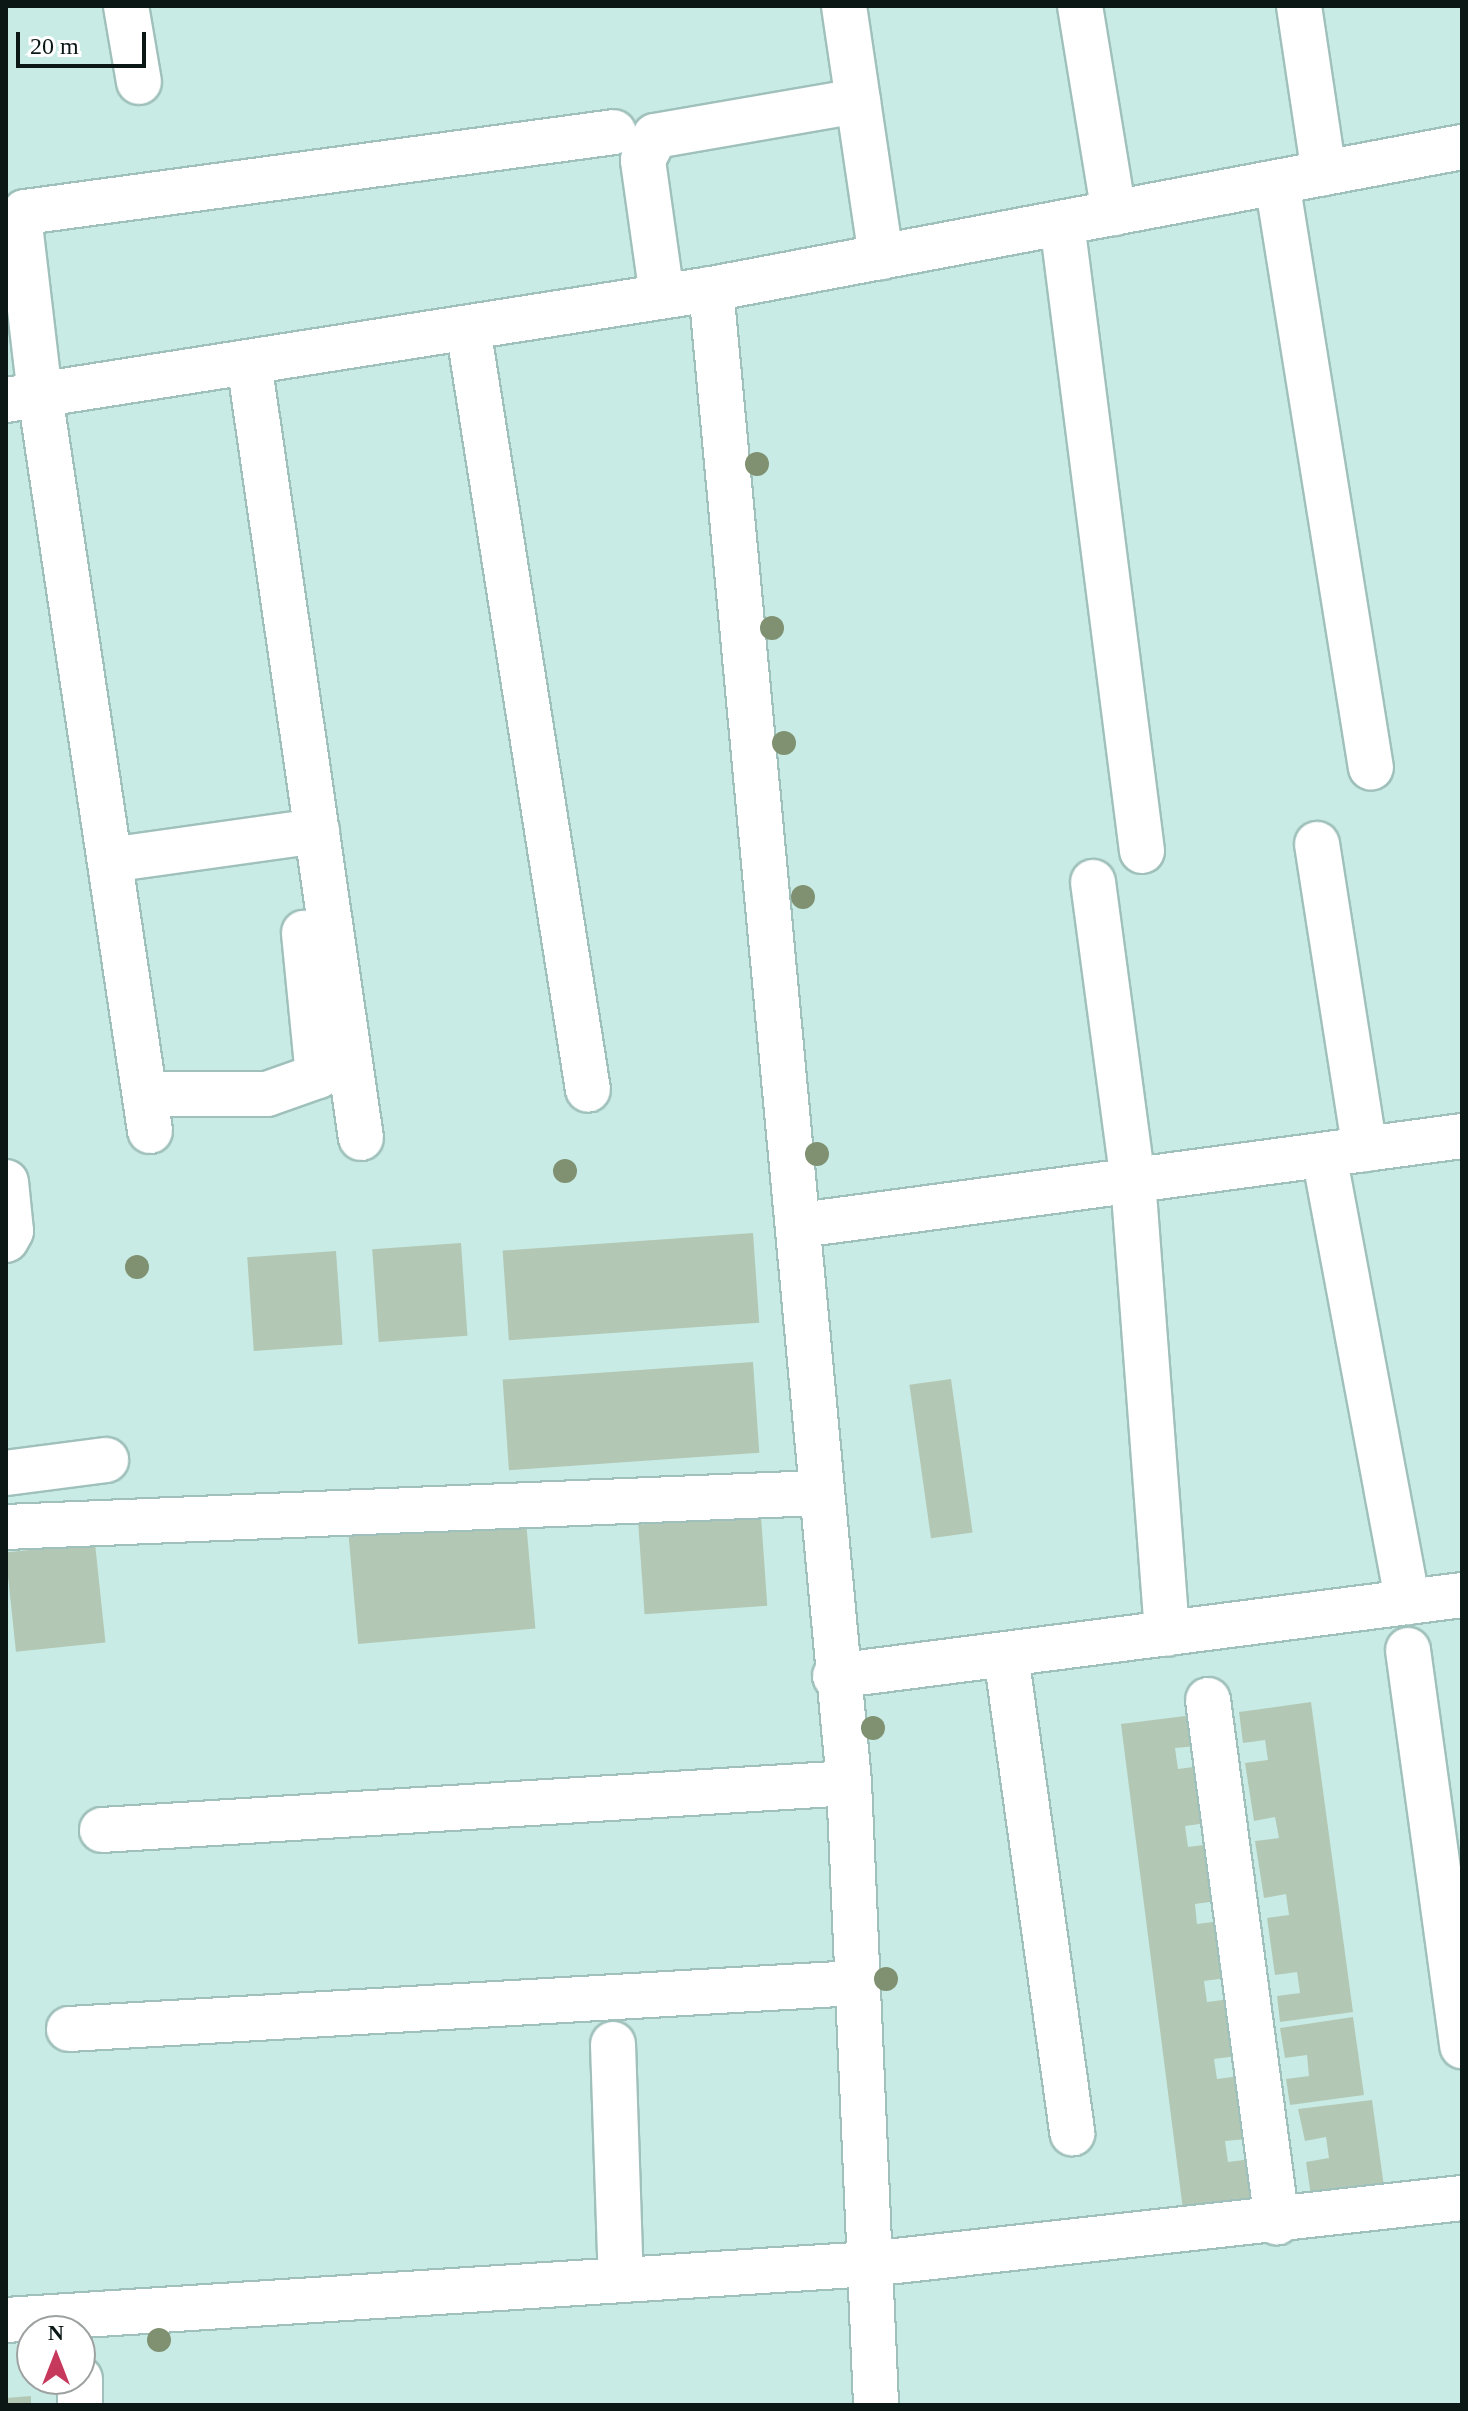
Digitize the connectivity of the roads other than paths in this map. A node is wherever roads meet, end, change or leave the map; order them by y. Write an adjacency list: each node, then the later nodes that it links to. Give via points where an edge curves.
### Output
1 (126, 6): 5 (street)
2 (844, 6): 6 (street)
3 (1080, 6): 11 (street)
4 (1299, 6): 9 (street)
5 (139, 82)
6 (858, 101): 13 (street); 15 (street, via 655,136 643,160)
7 (614, 132): 18 (street, via 39,206 25,212 20,225)
8 (1462, 147): 9 (street)
9 (1324, 173): 10 (street)
10 (1277, 182): 11 (street); 19 (street)
11 (1114, 213): 12 (street)
12 (1062, 223): 13 (street); 22 (street)
13 (881, 257): 14 (street)
14 (711, 289): 15 (street); 32 (street)
15 (662, 296): 16 (street)
16 (468, 328): 17 (street); 26 (street)
17 (249, 362): 18 (street); 20 (street)
18 (23, 398): 23 (street)
19 (1371, 768)
20 (317, 831): 23 (street); 28 (street)
21 (1317, 844): 29 (street)
22 (1142, 851)
23 (110, 860): 25 (street, via 148,1113 267,1094 318,1076)
24 (1093, 882): 30 (street)
25 (300, 895)
26 (588, 1090)
27 (1462, 1136): 29 (street)
28 (361, 1138)
29 (1345, 1152): 30 (street); 39 (street)
30 (1133, 1180): 32 (street); 40 (street)
31 (6, 1182): 33 (street, via 11,1231)
32 (801, 1225): 36 (street)
33 (6, 1240)
34 (106, 1460): 35 (street)
35 (6, 1473)
36 (818, 1493): 37 (street); 43 (street)
37 (6, 1527)
38 (1462, 1595): 39 (street)
39 (1408, 1602): 40 (street)
40 (1167, 1634): 42 (street)
41 (1408, 1650): 50 (street)
42 (1006, 1655): 43 (street); 51 (street)
43 (835, 1676): 45 (street)
44 (1208, 1700): 53 (street)
45 (849, 1783): 46 (street); 47 (street)
46 (102, 1830)
47 (856, 1983): 48 (street); 54 (street)
48 (69, 2029)
49 (613, 2044): 55 (street)
50 (1462, 2046)
51 (1072, 2133)
52 (1462, 2198): 53 (street)
53 (1277, 2222): 54 (street)
54 (869, 2264): 55 (street); 57 (street)
55 (621, 2279): 56 (street)
56 (96, 2322)
57 (876, 2405)

